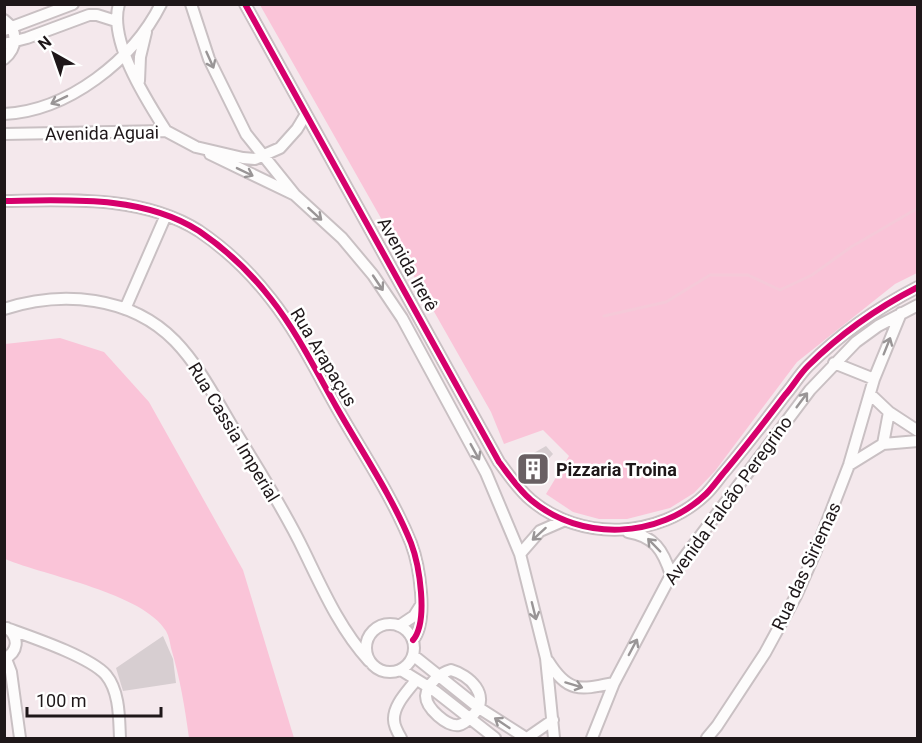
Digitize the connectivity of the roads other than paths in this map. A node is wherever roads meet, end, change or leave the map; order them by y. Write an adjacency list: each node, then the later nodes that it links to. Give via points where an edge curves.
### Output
1 (73, 4): 7 (street)
2 (119, 4): 6 (street)
3 (161, 4): 8 (street, Avenida Aguai)
4 (191, 4): 18 (street, one-way to 18, via 209,59 246,134)
5 (245, 4): 14 (street, Avenida Irerê)
6 (116, 21): 9 (street, via 89,15); 10 (street)
7 (7, 26): 9 (street)
8 (147, 29): 10 (street, Avenida Aguai); 12 (street, via 140,57)
9 (10, 43): 11 (street, via 11,52)
10 (125, 53): 12 (street); 13 (street, Avenida Aguai, one-way to 13, via 75,92 38,108)
11 (4, 59)
12 (139, 88): 15 (street)
13 (4, 114)
14 (306, 114): 18 (street, via 280,148); 35 (street, Avenida Irerê, via 500,462 532,501)
15 (166, 131): 16 (street, Avenida Aguai); 17 (street, Avenida Aguai)
16 (4, 134)
17 (196, 147): 18 (street, Avenida Aguai, via 243,158); 19 (street, Avenida Aguai, one-way to 19)
18 (263, 157): 19 (street)
19 (294, 195): 37 (street, Avenida Irerê, one-way to 37, via 358,255 402,318 486,473)
20 (5, 202): 21 (street, Rua Arapaçus, via 106,202)
21 (166, 215): 25 (street); 39 (street, Rua Arapaçus, via 197,230 235,258 286,320 403,527 416,562)
22 (918, 287): 36 (street, Avenida Falcão Peregrino, via 855,324 807,368 705,495 678,513)
23 (918, 305): 26 (street, Avenida Falcão Peregrino)
24 (4, 309): 25 (street, Rua Cassia Imperial, via 60,298)
25 (125, 309): 40 (street, Rua Cassia Imperial, via 168,335 202,376 273,494)
26 (901, 312): 27 (street, Avenida Falcão Peregrino); 28 (street, Rua das Siriemas, one-way to 26)
27 (834, 363): 28 (street); 38 (street, Avenida Falcão Peregrino, one-way to 27)
28 (874, 379): 29 (street, Rua das Siriemas)
29 (870, 394): 30 (street); 34 (street, Rua das Siriemas)
30 (889, 412): 31 (street); 33 (street)
31 (918, 431)
32 (918, 441): 33 (street)
33 (883, 444): 34 (street)
34 (849, 465): 61 (street, Rua das Siriemas, via 796,596 765,653)
35 (563, 520): 36 (street, Avenida Falcão Peregrino, via 592,529); 37 (street, one-way to 37, via 540,531)
36 (624, 531): 38 (street, one-way to 36, via 653,541 642,534)
37 (520, 554): 48 (street, one-way to 48)
38 (671, 575): 54 (street, Avenida Falcão Peregrino, one-way to 38)
39 (421, 606): 41 (street); 45 (street, Rua Arapaçus, via 421,624)
40 (342, 624): 43 (street); 50 (street, Rua Cassia Imperial)
41 (399, 626): 43 (street, via 385,625); 45 (street)
42 (7, 628): 44 (street); 46 (street, via 16,638)
43 (368, 639): 50 (street)
44 (36, 640): 46 (street); 63 (street, via 82,659 106,676 118,708)
45 (413, 640): 47 (street)
46 (16, 648): 49 (street)
47 (414, 656): 51 (street); 52 (street)
48 (546, 658): 54 (street, one-way to 54, via 557,675 573,686 589,688); 60 (street)
49 (5, 659): 62 (street, via 11,672)
50 (369, 661): 51 (street, via 380,671)
51 (401, 670): 53 (street)
52 (439, 675): 55 (street); 56 (street); 58 (street, via 450,670 467,678 478,691)
53 (416, 680): 56 (street); 64 (street, via 394,715)
54 (614, 683): 68 (street, Avenida Falcão Peregrino)
55 (449, 684): 57 (street); 58 (street)
56 (429, 687): 57 (street); 59 (street, via 427,700 439,717 456,725)
57 (440, 695): 59 (street)
58 (479, 708): 59 (street); 66 (street, one-way to 58)
59 (469, 719): 65 (street)
60 (553, 720): 66 (street); 67 (street)
61 (717, 726): 69 (street, Rua das Siriemas); 70 (street)
62 (20, 738)
63 (120, 738)
64 (401, 738)
65 (495, 738)
66 (526, 738)
67 (554, 738)
68 (592, 738)
69 (707, 738)
70 (720, 738)

